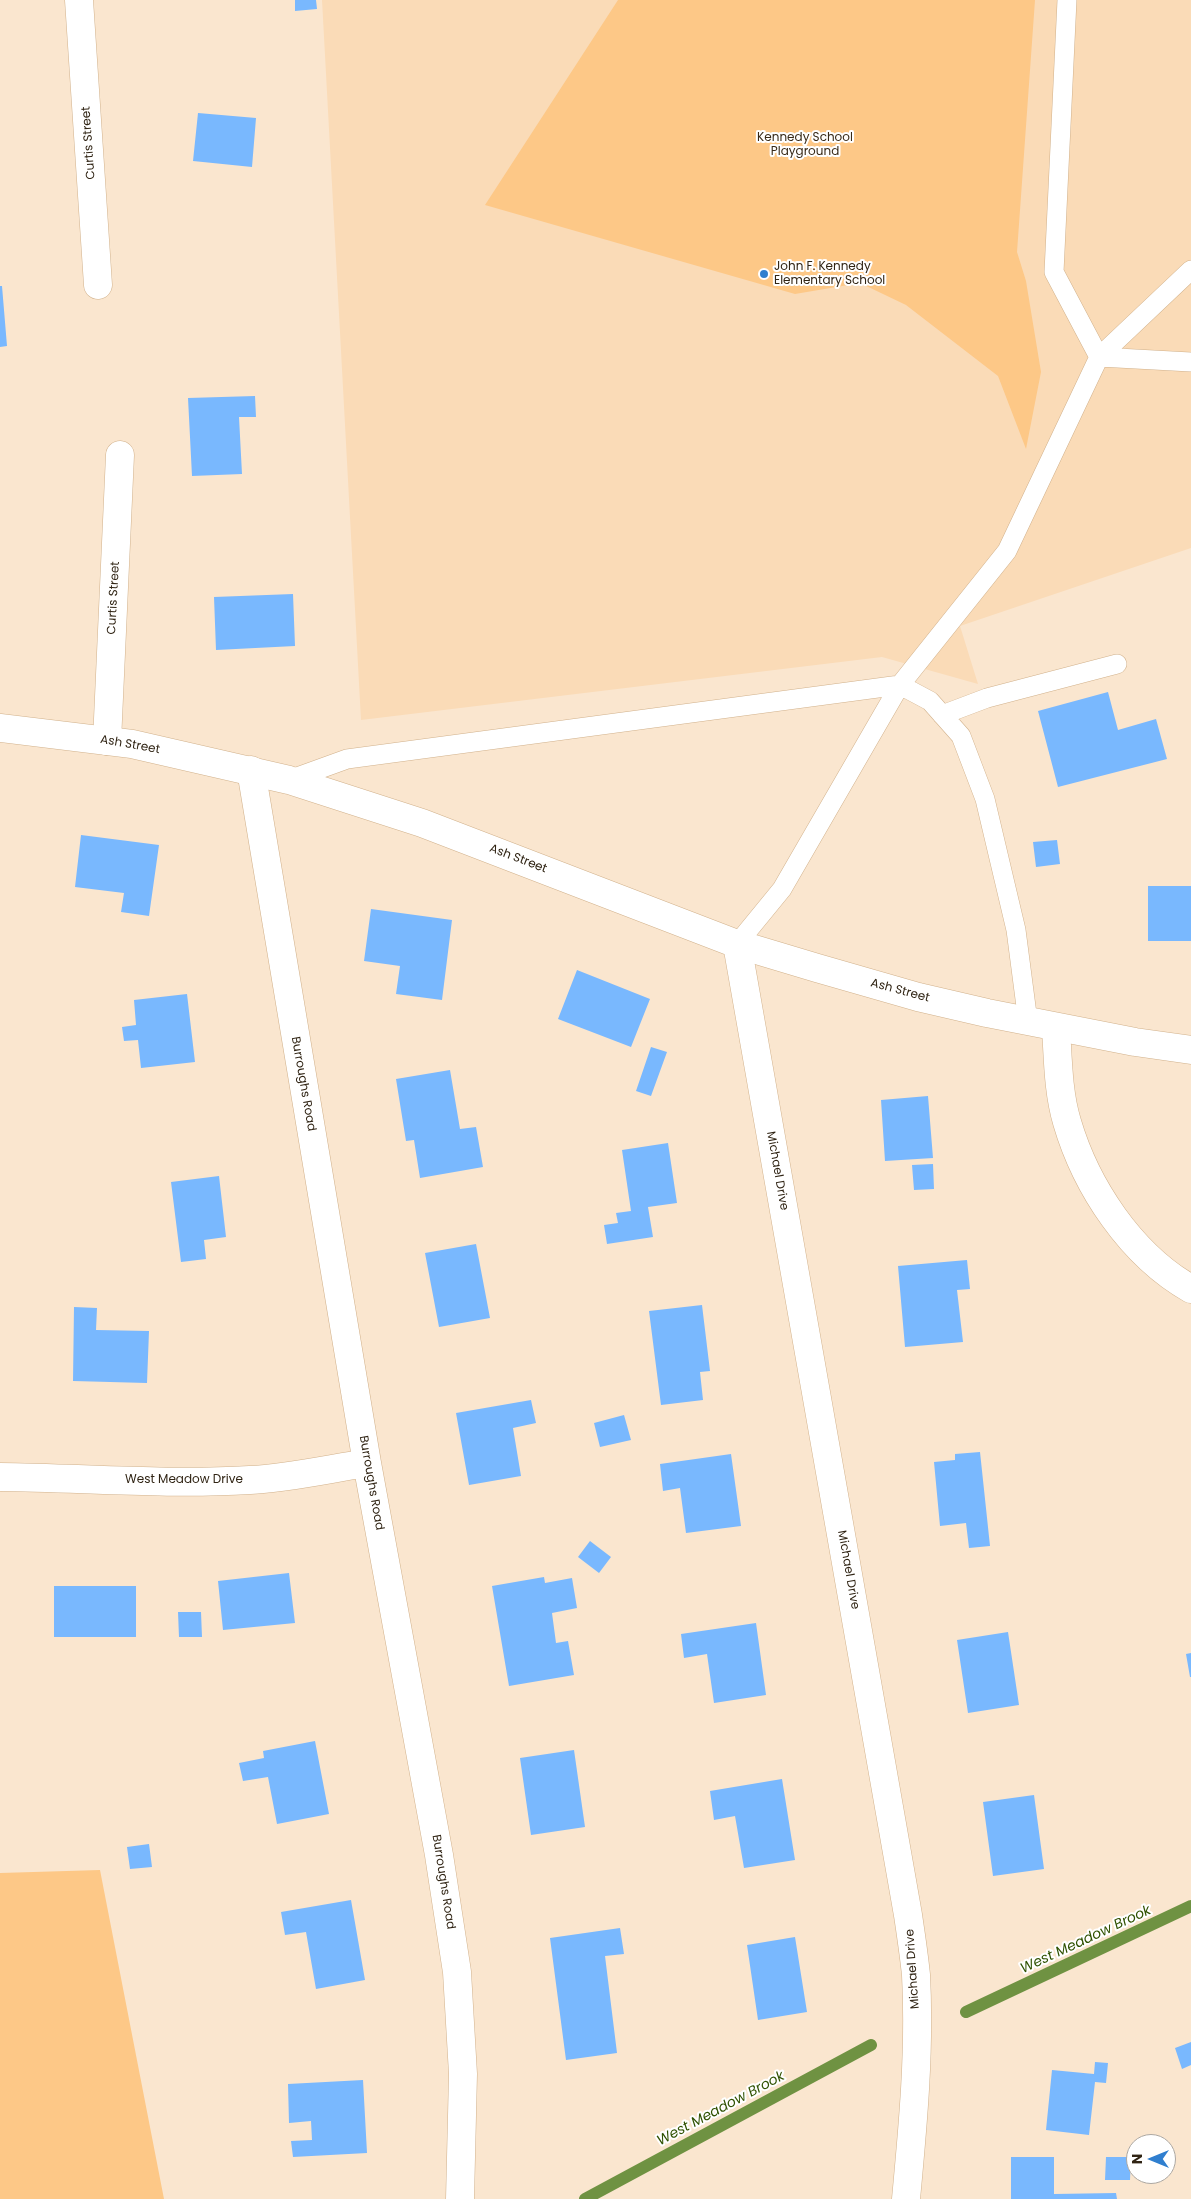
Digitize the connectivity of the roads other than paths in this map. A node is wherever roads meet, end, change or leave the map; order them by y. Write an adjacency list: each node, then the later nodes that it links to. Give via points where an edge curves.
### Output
1 (79, 0): 4 (street, Curtis Street)
2 (1067, 0): 5 (lane, via 1054,272)
3 (1191, 270): 5 (lane)
4 (98, 285)
5 (1099, 357): 6 (lane); 9 (lane, via 1008,551)
6 (1191, 362)
7 (120, 455): 12 (street, Curtis Street)
8 (1117, 664): 10 (lane, via 987,698)
9 (900, 686): 10 (lane, via 930,701); 14 (lane, via 347,759); 15 (lane, via 782,889)
10 (942, 715): 16 (lane, via 961,736 985,799 1016,930)
11 (0, 728): 12 (street, Ash Street)
12 (107, 741): 13 (street, Ash Street)
13 (250, 770): 14 (street, Ash Street); 20 (street, Burroughs Road)
14 (290, 780): 15 (street, Ash Street, via 422,823)
15 (737, 944): 16 (street, Ash Street, via 918,996); 23 (street, Michael Drive, via 908,1914 916,1975 916,2027 912,2140)
16 (1028, 1022): 17 (street, Ash Street)
17 (1056, 1028): 18 (street, Ash Street); 19 (street, via 1067,1122 1096,1190 1116,1220 1144,1252)
18 (1191, 1050)
19 (1191, 1289)
20 (367, 1463): 21 (street, West Meadow Drive, via 276,1477 218,1481); 22 (street, Burroughs Road, via 457,1972 462,2074)
21 (0, 1477)
22 (460, 2199)
23 (906, 2199)

